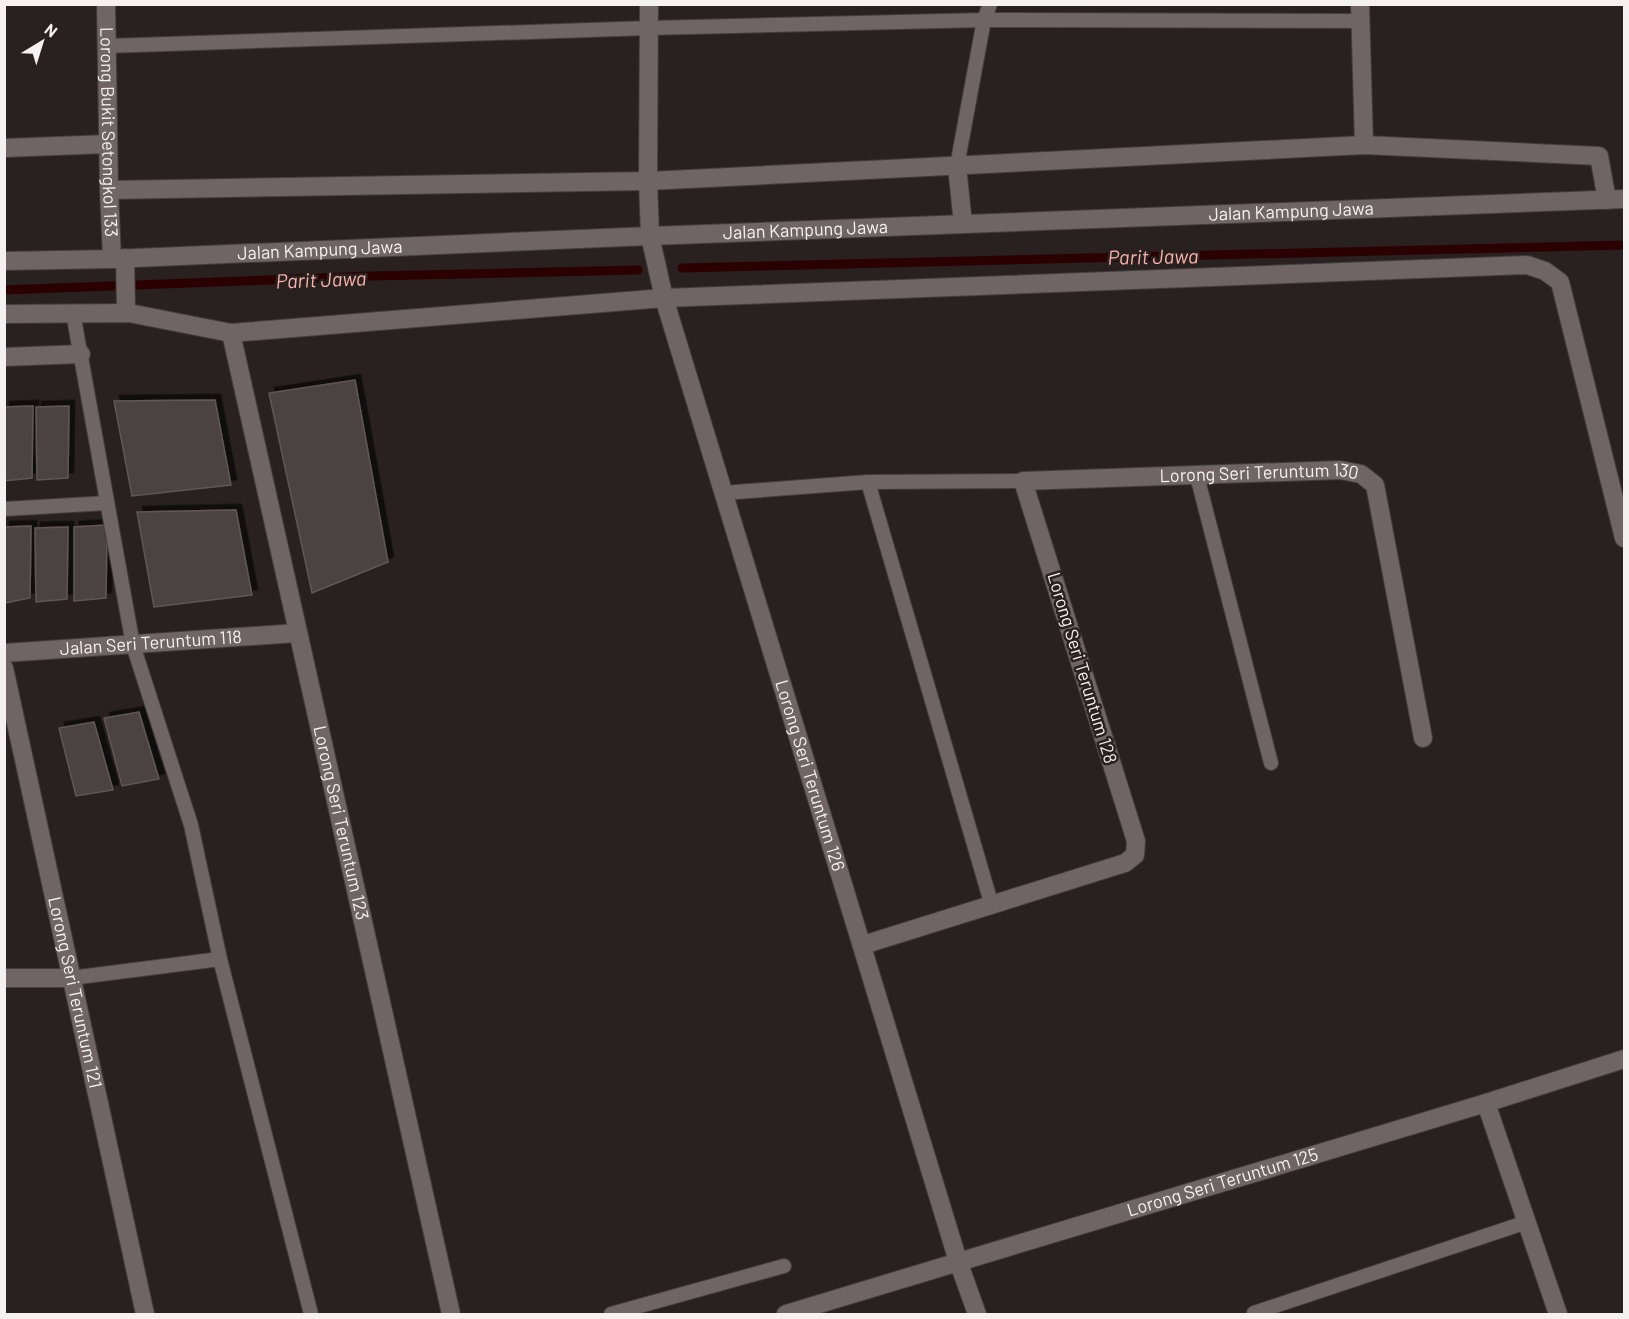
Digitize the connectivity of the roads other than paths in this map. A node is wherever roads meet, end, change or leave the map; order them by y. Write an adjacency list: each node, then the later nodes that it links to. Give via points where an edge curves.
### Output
1 (106, 4): 7 (street, Lorong Bukit Setongkol 133)
2 (648, 4): 6 (street, Lorong Seri Teruntum 126)
3 (990, 4): 5 (lane)
4 (1360, 13): 5 (lane); 9 (street)
5 (984, 20): 6 (lane); 11 (lane)
6 (649, 28): 7 (lane); 12 (street, Lorong Seri Teruntum 126)
7 (107, 46): 8 (street, Lorong Bukit Setongkol 133)
8 (108, 144): 10 (street); 13 (street, Lorong Bukit Setongkol 133)
9 (1364, 145): 11 (street, Jalan Kampung Jawa); 14 (street, Jalan Kampung Jawa, via 1599,156)
10 (4, 148)
11 (957, 166): 12 (street, Jalan Kampung Jawa); 15 (street)
12 (648, 181): 13 (street, Jalan Kampung Jawa); 16 (street, Lorong Seri Teruntum 126)
13 (109, 190): 18 (street, Lorong Bukit Setongkol 133)
14 (1616, 200): 15 (street, Jalan Kampung Jawa)
15 (963, 224): 16 (street, Jalan Kampung Jawa)
16 (652, 243): 18 (street, Jalan Kampung Jawa); 19 (street, Lorong Seri Teruntum 126)
17 (4, 261): 18 (street, Jalan Kampung Jawa)
18 (121, 262): 20 (street, Lorong Bukit Setongkol 133)
19 (663, 294): 23 (street); 29 (street, Lorong Seri Teruntum 126); 32 (street, via 1527,265 1560,282)
20 (128, 310): 21 (street); 23 (street)
21 (73, 313): 22 (street); 24 (lane)
22 (4, 314)
23 (231, 333): 33 (street, Lorong Seri Teruntum 123)
24 (81, 354): 25 (street); 30 (lane)
25 (4, 357)
26 (1197, 476): 27 (street, Lorong Seri Teruntum 130); 37 (street, Lorong Seri Teruntum 130, via 1340,470 1362,474 1376,485); 38 (lane)
27 (1023, 481): 28 (lane); 39 (street, Lorong Seri Teruntum 128, via 1136,841 1136,855 1125,863)
28 (867, 482): 29 (lane); 39 (lane)
29 (723, 493): 40 (street, Lorong Seri Teruntum 126)
30 (107, 503): 31 (lane); 34 (lane)
31 (4, 509)
32 (1624, 538)
33 (297, 633): 34 (street, Jalan Seri Teruntum 118); 52 (street, Lorong Seri Teruntum 123)
34 (133, 645): 35 (street, Jalan Seri Teruntum 118); 41 (lane, via 191,825)
35 (4, 653)
36 (4, 669): 43 (street, Lorong Seri Teruntum 121)
37 (1423, 738)
38 (1271, 763)
39 (992, 906): 40 (street)
40 (863, 945): 47 (street, Lorong Seri Teruntum 126)
41 (220, 959): 43 (lane); 51 (lane)
42 (4, 978): 43 (street)
43 (71, 978): 50 (street, Lorong Seri Teruntum 121)
44 (1624, 1059): 45 (street, Lorong Seri Teruntum 125)
45 (1486, 1103): 46 (street); 47 (street, Lorong Seri Teruntum 125)
46 (1527, 1222): 49 (lane); 56 (street)
47 (958, 1261): 54 (street, Lorong Seri Teruntum 125); 55 (street, Lorong Seri Teruntum 126)
48 (784, 1266): 53 (lane)
49 (1254, 1313)
50 (145, 1314)
51 (311, 1314)
52 (451, 1314)
53 (611, 1314)
54 (786, 1314)
55 (977, 1314)
56 (1558, 1314)

